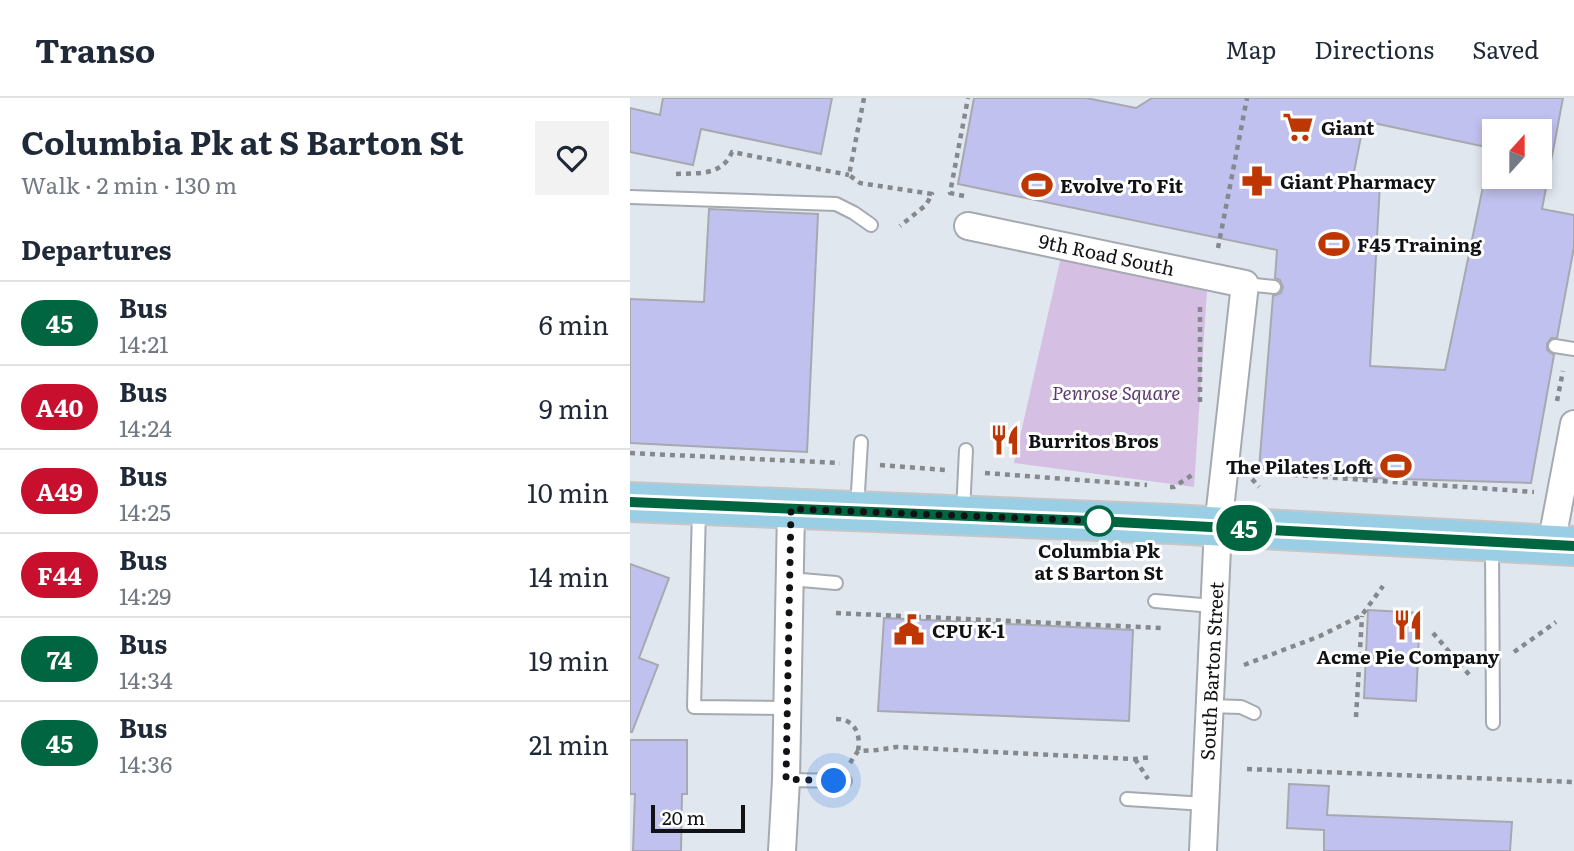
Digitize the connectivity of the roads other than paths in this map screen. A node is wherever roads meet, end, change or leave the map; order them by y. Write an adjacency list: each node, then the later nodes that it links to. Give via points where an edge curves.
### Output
1 (630, 197): 2 (lane, via 836,205)
2 (871, 225)
3 (968, 226): 4 (street, 9th Road South)
4 (1245, 284): 5 (lane); 16 (street, South Barton Street)
5 (1274, 287)
6 (1555, 346): 7 (lane)
7 (1574, 349)
8 (1565, 418): 18 (street)
9 (861, 442): 14 (lane)
10 (966, 450): 15 (lane)
11 (630, 502): 12 (main road)
12 (699, 505): 13 (main road); 24 (lane, via 694,707)
13 (791, 509): 14 (main road); 19 (street)
14 (857, 512): 15 (main road)
15 (963, 516): 16 (main road)
16 (1217, 527): 17 (main road); 22 (street, South Barton Street)
17 (1492, 542): 18 (main road); 26 (lane)
18 (1562, 545)
19 (790, 579): 20 (lane); 24 (street)
20 (836, 583)
21 (1155, 601): 22 (lane)
22 (1213, 606): 23 (street, South Barton Street)
23 (1209, 706): 25 (lane, via 1241,707); 30 (street, South Barton Street)
24 (788, 708): 27 (street)
25 (1254, 713)
26 (1493, 723)
27 (786, 779): 28 (lane); 31 (street)
28 (845, 781)
29 (1127, 799): 30 (lane)
30 (1205, 804): 32 (street, South Barton Street)
31 (782, 851)
32 (1203, 851)

